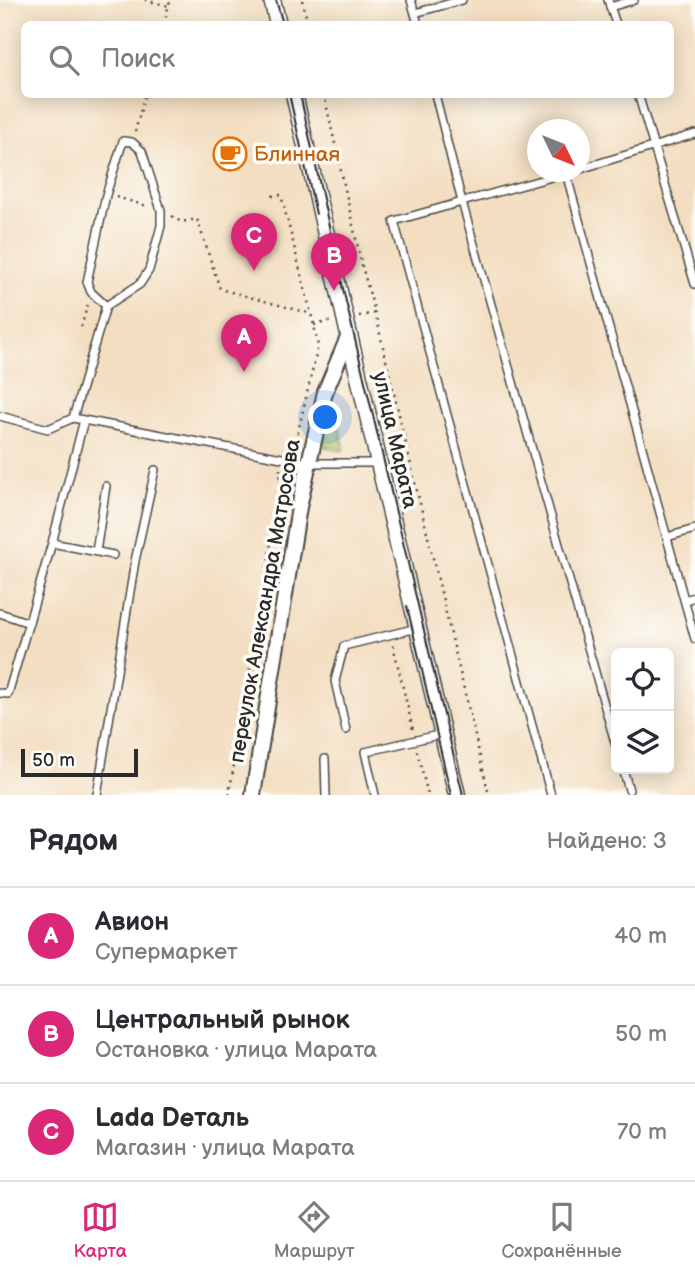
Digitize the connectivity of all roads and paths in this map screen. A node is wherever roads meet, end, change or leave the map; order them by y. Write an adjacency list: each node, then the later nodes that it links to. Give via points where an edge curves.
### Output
1 (145, 0): 9 (path)
2 (170, 0): 9 (path)
3 (272, 0): 12 (street)
4 (302, 0): 13 (path)
5 (411, 0): 10 (lane)
6 (462, 0): 10 (lane)
7 (634, 0): 8 (lane)
8 (609, 4): 15 (lane)
9 (169, 6): 11 (path)
10 (415, 13): 14 (lane)
11 (165, 21)
12 (277, 21)
13 (307, 21)
14 (417, 21)
15 (615, 21)
16 (295, 98): 32 (street, улица Марата)
17 (325, 98): 69 (path)
18 (436, 98): 27 (lane)
19 (639, 98): 21 (lane)
20 (695, 134): 21 (lane)
21 (655, 146): 22 (lane); 29 (lane)
22 (590, 166)
23 (533, 182): 27 (lane)
24 (571, 182): 43 (lane)
25 (106, 195): 28 (path); 28 (lane, via 123,141 132,142 142,151); 30 (lane, via 86,282)
26 (272, 196): 31 (path, via 281,195)
27 (462, 202): 55 (lane); 70 (lane, via 394,221)
28 (161, 209): 30 (lane, via 149,271 140,284); 31 (path, via 181,222 197,219 219,289)
29 (695, 284)
30 (106, 306): 34 (lane)
31 (312, 314): 36 (path, via 318,346)
32 (349, 335): 38 (street, переулок Александра Матросова, via 325,392); 39 (street, улица Марата)
33 (0, 416): 34 (lane, via 48,429)
34 (73, 418): 35 (lane)
35 (84, 420): 36 (lane); 44 (lane)
36 (291, 460): 38 (lane)
37 (274, 463): 63 (path, via 280,468 281,483)
38 (309, 463): 39 (lane); 64 (street, переулок Александра Матросова)
39 (379, 463): 51 (street, улица Марата)
40 (155, 470): 62 (lane, via 135,561)
41 (106, 486): 45 (lane)
42 (695, 529): 43 (lane)
43 (667, 537): 48 (lane)
44 (52, 543): 45 (lane); 50 (lane)
45 (96, 552): 46 (lane)
46 (113, 555)
47 (695, 597): 48 (lane)
48 (684, 600): 53 (lane)
49 (0, 613): 50 (lane)
50 (29, 623): 54 (lane, via 8,694)
51 (418, 628): 52 (lane); 57 (street, улица Марата)
52 (391, 635): 56 (lane, via 344,646 335,681); 58 (path)
53 (695, 639)
54 (0, 693)
55 (611, 728)
56 (346, 730)
57 (443, 733): 58 (lane); 68 (street, улица Марата)
58 (415, 740): 66 (lane, via 365,752); 67 (path)
59 (325, 758): 65 (lane)
60 (624, 774): 61 (lane)
61 (629, 790)
62 (97, 795)
63 (229, 795)
64 (253, 795)
65 (326, 795)
66 (375, 795)
67 (428, 795)
68 (457, 795)
69 (489, 795)
70 (551, 795)

